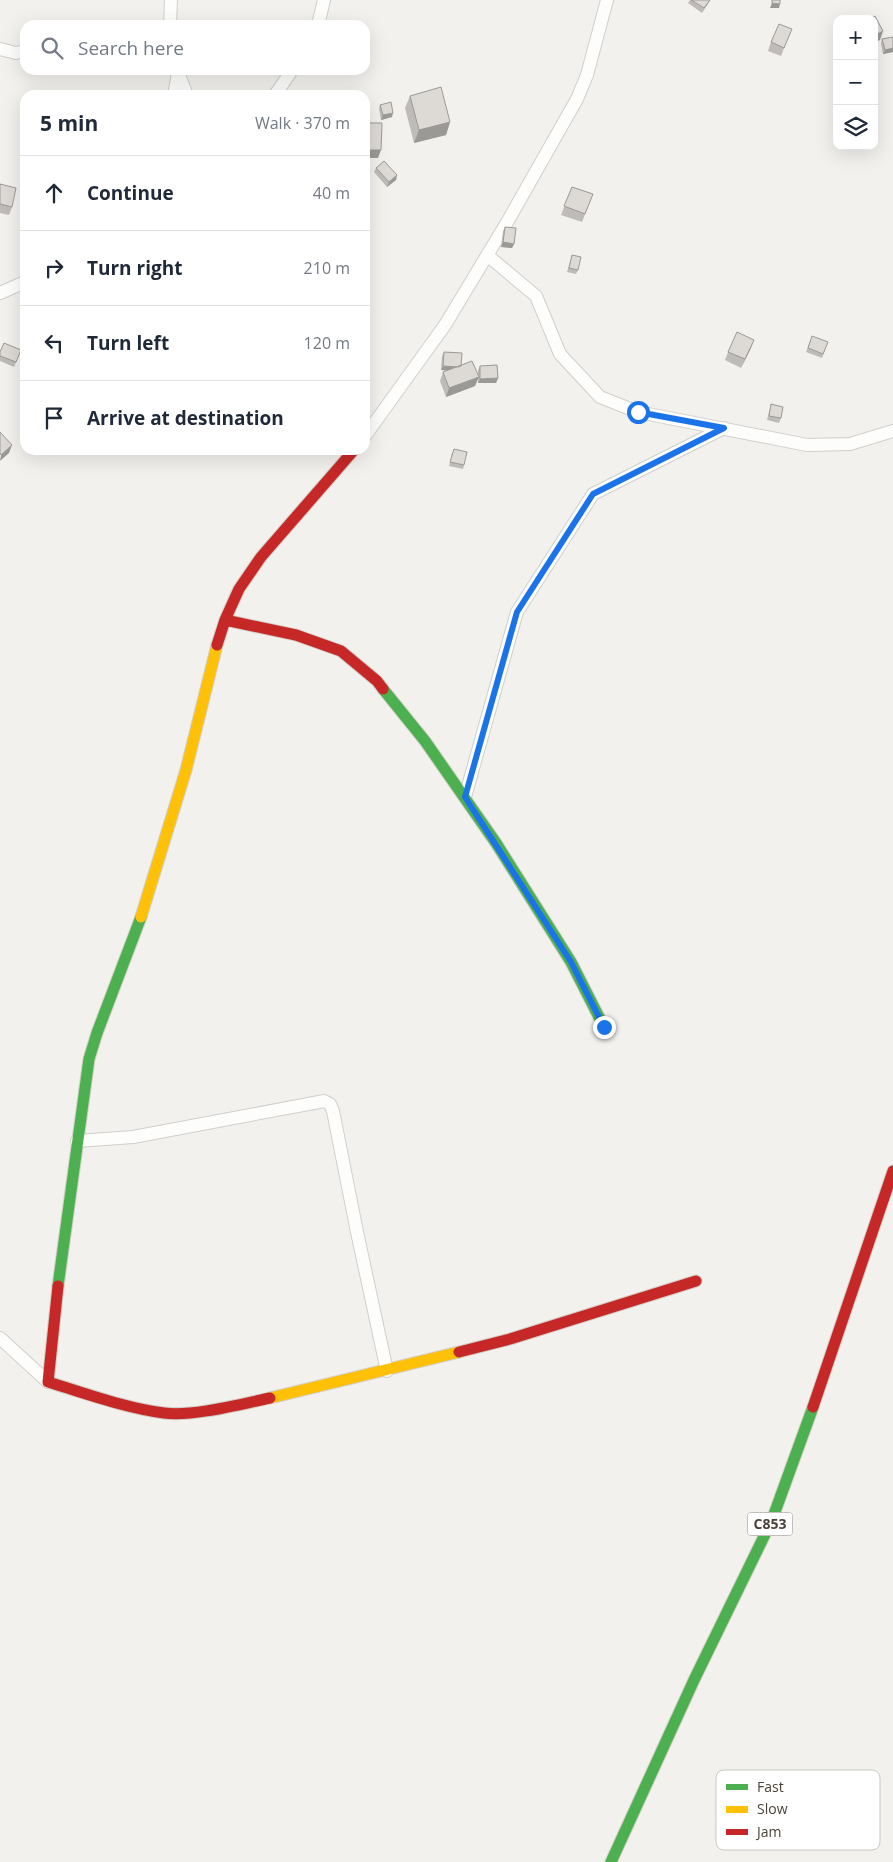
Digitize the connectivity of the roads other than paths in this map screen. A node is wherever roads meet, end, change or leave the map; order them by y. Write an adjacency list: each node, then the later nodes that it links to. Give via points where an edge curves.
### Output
1 (171, 0): 4 (street)
2 (324, 0): 5 (street)
3 (607, 0): 14 (street, via 587,75 577,99)
4 (170, 20)
5 (319, 20)
6 (0, 49): 7 (street)
7 (20, 52)
8 (177, 75): 11 (street)
9 (179, 75): 12 (street)
10 (289, 75): 13 (street)
11 (175, 90)
12 (186, 90)
13 (278, 90)
14 (487, 255): 17 (street, via 536,296 560,354 600,397 638,412); 18 (street, via 445,325)
15 (20, 284): 16 (street)
16 (0, 293)
17 (724, 428): 19 (street, via 807,445 850,444); 22 (street, via 593,494 517,612)
18 (370, 429)
19 (893, 431)
20 (350, 455): 21 (street, via 261,557 239,589)
21 (225, 620): 22 (street, via 296,635 341,651 377,681 425,740); 24 (street, via 148,898 96,1033)
22 (465, 797): 23 (street, via 571,962)
23 (604, 1027)
24 (77, 1141): 28 (street, via 133,1136 314,1102 330,1104); 29 (street)
25 (893, 1171): 30 (street, C853, via 772,1520)
26 (696, 1281): 28 (street, via 510,1339)
27 (0, 1338): 29 (street)
28 (387, 1371): 29 (street, via 239,1405 184,1413 142,1409)
29 (48, 1382)
30 (611, 1862)

